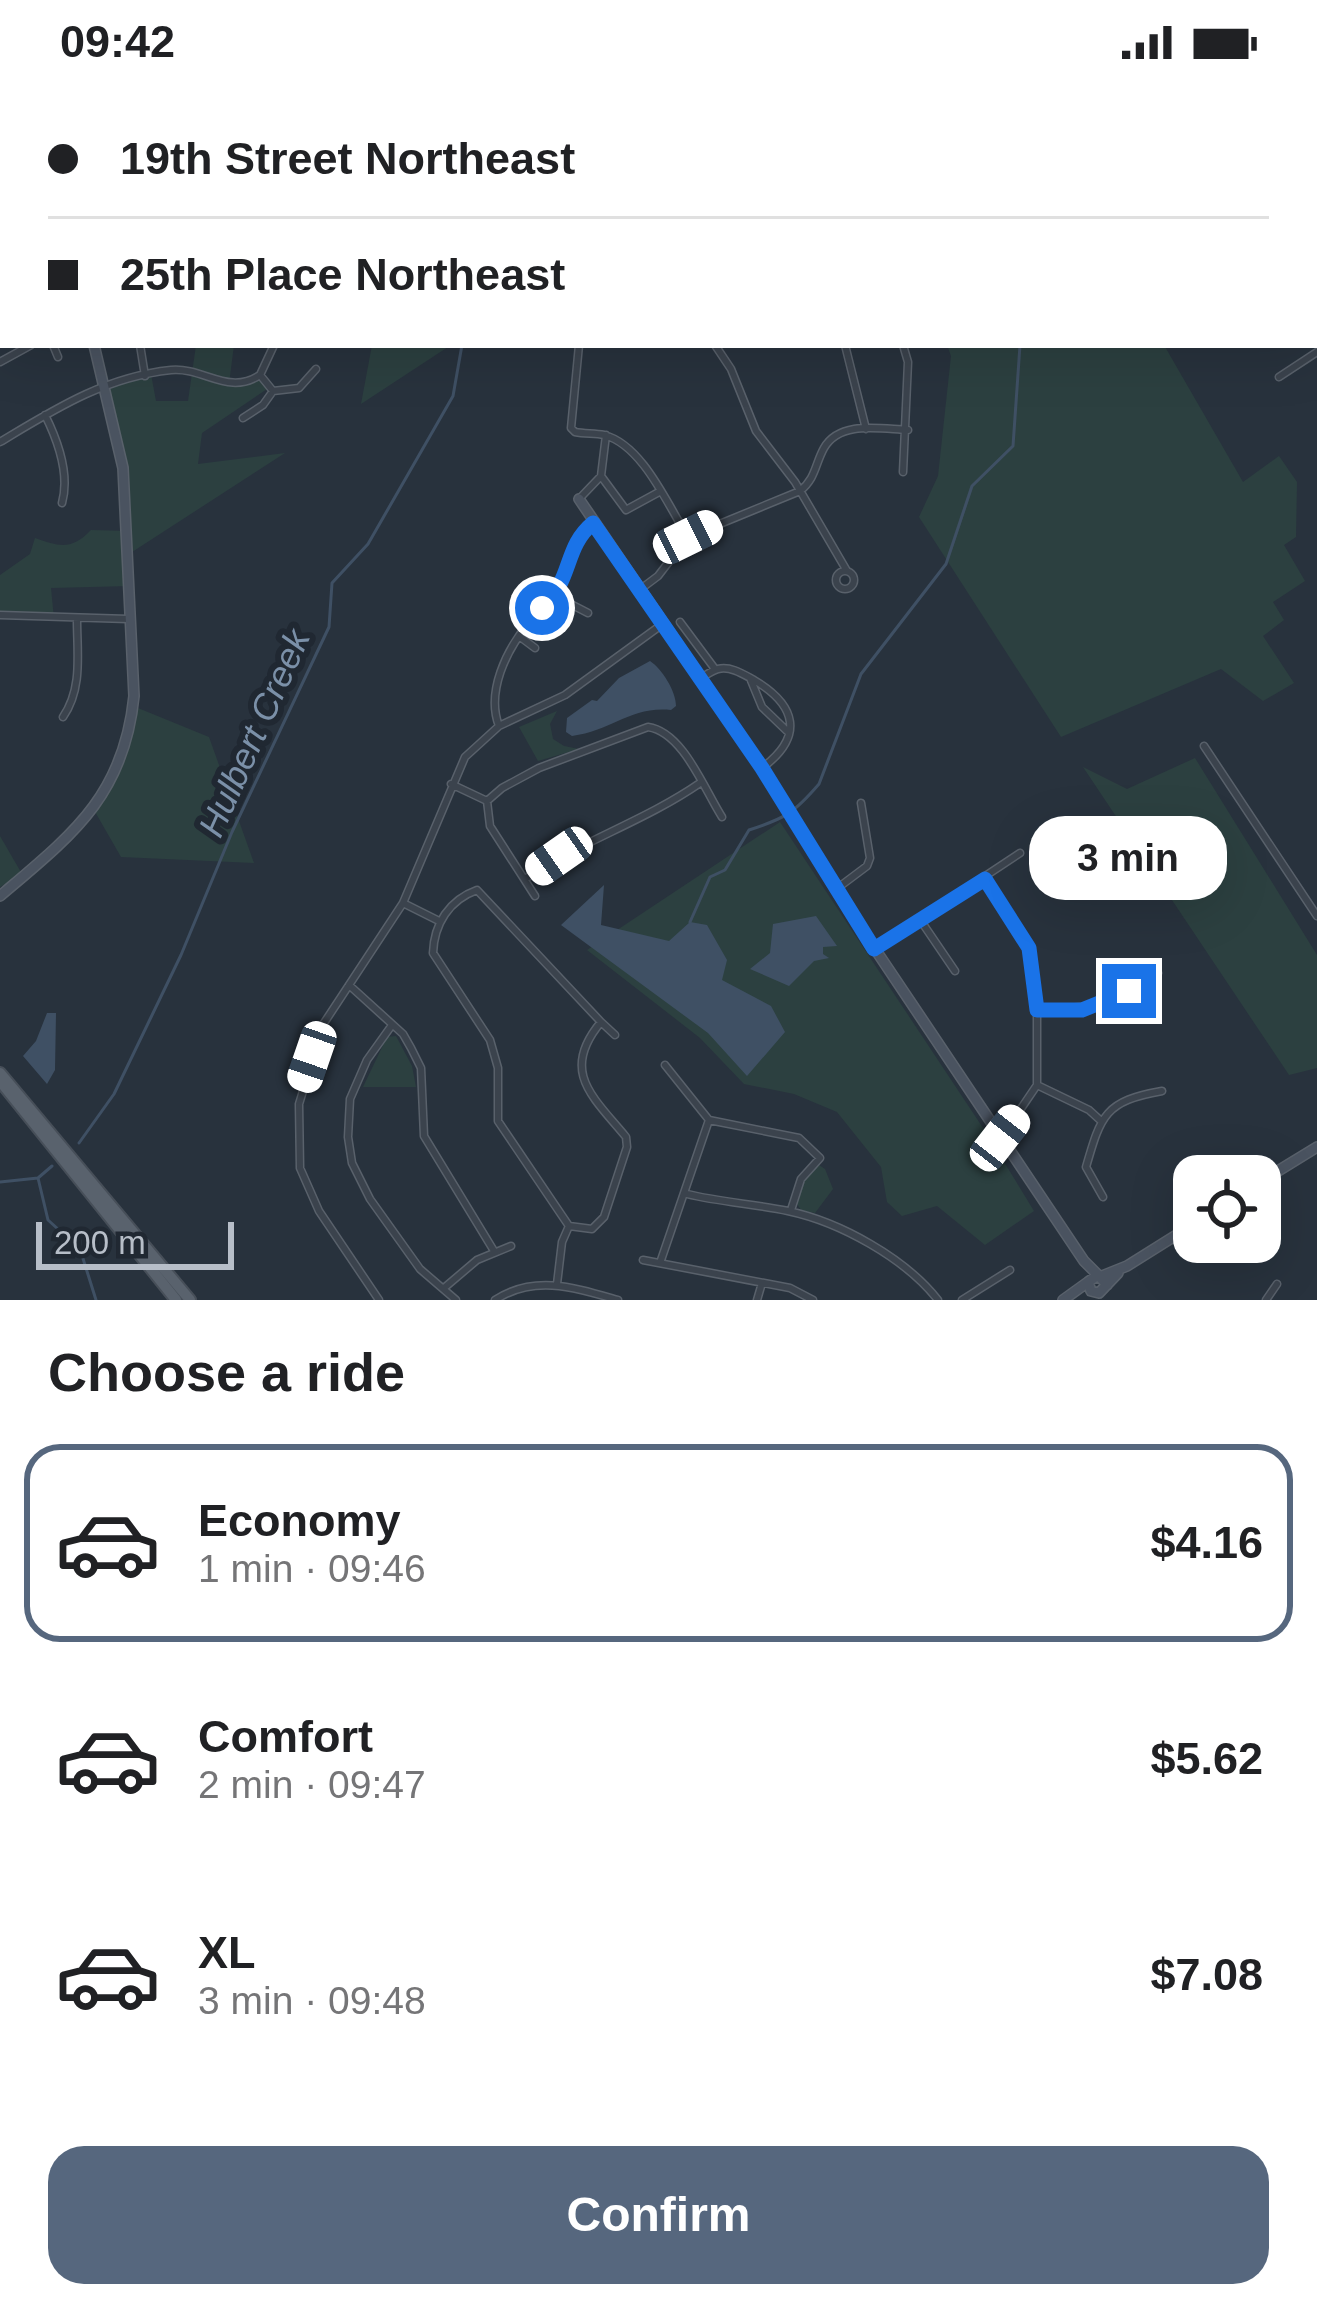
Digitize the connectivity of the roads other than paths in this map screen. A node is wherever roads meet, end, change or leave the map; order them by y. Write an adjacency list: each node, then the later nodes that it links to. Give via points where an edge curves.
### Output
1 (54, 348): 10 (street)
2 (95, 348): 15 (street)
3 (141, 348): 13 (street)
4 (273, 348): 12 (street)
5 (579, 348): 21 (street, via 572,428)
6 (718, 348): 25 (street, via 755,431)
7 (846, 348): 19 (street)
8 (903, 348): 20 (street)
9 (1317, 352): 14 (street)
10 (58, 356)
11 (316, 369): 16 (street, via 299,388)
12 (260, 375): 13 (street, via 229,384 182,370); 16 (street)
13 (146, 376): 15 (street)
14 (1279, 376)
15 (104, 386): 17 (street); 37 (street, via 123,467)
16 (273, 391): 18 (street)
17 (45, 415): 22 (street); 28 (street, via 58,442)
18 (243, 418)
19 (866, 429): 20 (street); 25 (street, via 833,437)
20 (908, 430): 23 (street)
21 (606, 435): 24 (street); 26 (street, via 641,463)
22 (0, 442)
23 (903, 472)
24 (601, 476): 26 (street, via 626,510); 27 (street)
25 (800, 490): 30 (street); 31 (street)
26 (658, 492): 30 (street)
27 (579, 499): 29 (street)
28 (62, 503)
29 (593, 523): 32 (street); 33 (street, via 579,535)
30 (688, 537): 32 (street)
31 (848, 571)
32 (640, 589): 38 (street)
33 (555, 596): 34 (street); 40 (street)
34 (588, 613)
35 (0, 615): 36 (street)
36 (76, 619): 37 (street); 45 (street, via 77,686)
37 (132, 619): 59 (street, via 131,724 111,782 74,834)
38 (664, 622): 43 (street); 46 (street, via 565,695)
39 (680, 622): 42 (street)
40 (519, 636): 41 (street); 46 (street, via 492,706)
41 (535, 648)
42 (715, 669): 43 (street); 44 (street)
43 (701, 678): 49 (street)
44 (750, 678): 47 (street, via 762,707); 47 (street, via 783,699)
45 (63, 718)
46 (499, 726): 51 (street, via 464,757)
47 (787, 731): 49 (street)
48 (1204, 746): 62 (street)
49 (762, 768): 58 (street)
50 (700, 783): 52 (street, via 679,748 657,728 640,728 539,768); 54 (street); 56 (street)
51 (451, 784): 52 (street); 61 (street)
52 (487, 801): 56 (street, via 490,826)
53 (861, 803): 58 (street, via 870,858)
54 (722, 817)
55 (1020, 853): 57 (street)
56 (525, 879): 60 (street)
57 (985, 879): 64 (street); 69 (street, via 1029,948)
58 (838, 887): 65 (street)
59 (0, 896)
60 (535, 896)
61 (403, 903): 63 (street); 68 (street)
62 (1317, 916)
63 (440, 921): 70 (street, via 477,890); 85 (street, via 433,953 495,1054 498,1120)
64 (921, 921): 65 (street); 66 (street)
65 (874, 949): 79 (street)
66 (955, 971)
67 (1158, 973): 69 (street, via 1096,1006)
68 (349, 984): 71 (street); 99 (street, via 302,1083 300,1168)
69 (1037, 1010): 75 (street)
70 (601, 1022): 72 (street); 85 (street, via 582,1046 581,1072 627,1147 599,1224)
71 (392, 1024): 88 (street, via 421,1068 432,1155); 96 (street, via 350,1100 349,1150 389,1227)
72 (615, 1035)
73 (665, 1065): 77 (street)
74 (0, 1077): 97 (main road); 98 (main road)
75 (1037, 1085): 78 (street); 79 (street)
76 (1162, 1090): 78 (street, via 1124,1100)
77 (710, 1120): 82 (street); 84 (street, via 800,1138 820,1158 800,1178)
78 (1100, 1120): 83 (street, via 1086,1167)
79 (1000, 1138): 95 (street)
80 (1317, 1147): 81 (street)
81 (1281, 1169)
82 (687, 1194): 84 (street); 90 (street)
83 (1103, 1197)
84 (791, 1211): 105 (street, via 870,1246)
85 (569, 1226): 94 (street)
86 (1173, 1237): 95 (street)
87 (511, 1246): 88 (street)
88 (494, 1251): 96 (street)
89 (643, 1260): 90 (street)
90 (660, 1264): 92 (street)
91 (1010, 1270): 106 (street)
92 (762, 1283): 103 (street); 104 (street)
93 (1277, 1284): 109 (street)
94 (557, 1285): 101 (street, via 520,1287); 102 (street)
95 (1099, 1287): 107 (street); 108 (street)
96 (444, 1288): 100 (street)
97 (176, 1300)
98 (190, 1300)
99 (379, 1300)
100 (456, 1300)
101 (495, 1300)
102 (618, 1300)
103 (758, 1300)
104 (813, 1300)
105 (938, 1300)
106 (962, 1300)
107 (1063, 1300)
108 (1072, 1300)
109 (1266, 1300)

